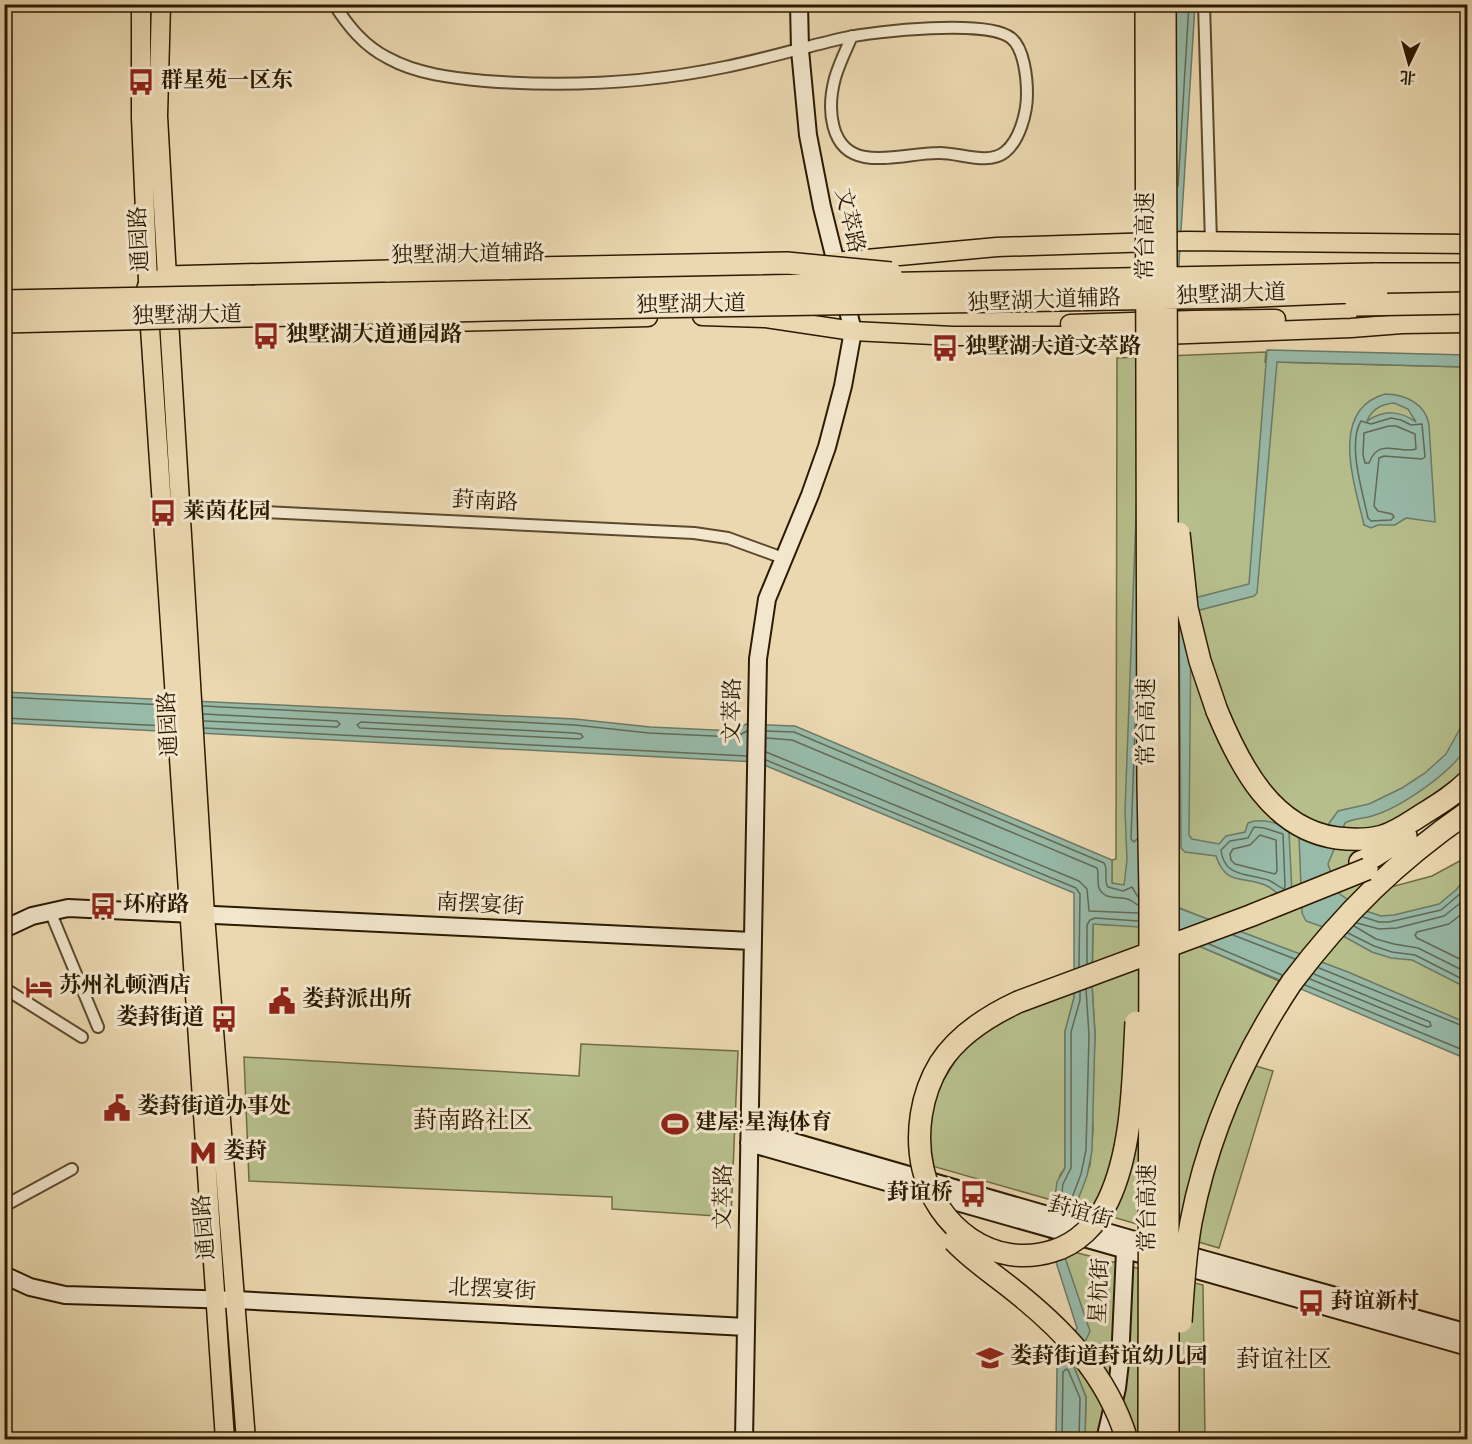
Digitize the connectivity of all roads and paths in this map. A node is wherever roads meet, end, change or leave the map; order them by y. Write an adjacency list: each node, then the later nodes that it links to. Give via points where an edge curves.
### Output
1 (141, 4): 24 (main road, 通园路, via 141,118)
2 (161, 4): 24 (main road, 通园路)
3 (333, 4): 9 (street, via 364,43 389,59 429,73 476,80 554,83 638,79 724,68)
4 (798, 4): 9 (main road, 文萃路)
5 (1146, 4): 38 (highway, 常台高速, bridge)
6 (1165, 4): 10 (highway, 常台高速, bridge)
7 (1204, 4): 11 (street)
8 (852, 36): 8 (street, via 836,77 832,108 837,138 850,152 872,158 937,153 983,158 999,156 1010,147 1023,117 1027,94 1019,50 1008,36 946,28); 9 (street)
9 (800, 50): 15 (main road, 文萃路, via 808,135)
10 (1167, 129): 39 (highway, bridge, via 1174,243 1175,498 1184,587 1200,662 1229,740 1248,774 1274,806 1312,831 1341,839 1368,839 1394,832); 65 (highway, 常台高速, bridge)
11 (1211, 242): 13 (main road, 独墅湖大道辅路); 14 (main road, 独墅湖大道辅路)
12 (1467, 244): 13 (main road, 独墅湖大道辅路)
13 (1412, 245): 14 (main road, 独墅湖大道辅路)
14 (1186, 248): 15 (main road, 独墅湖大道辅路, bridge, via 997,247)
15 (834, 262): 18 (main road, 独墅湖大道辅路, via 739,273); 28 (main road, via 806,301 788,312); 34 (main road, 文萃路)
16 (350, 272): 18 (highway); 21 (highway); 24 (highway)
17 (1467, 272): 20 (highway)
18 (384, 277): 19 (highway, bridge, via 787,263); 21 (main road, 独墅湖大道辅路); 24 (main road, via 352,300)
19 (972, 283): 20 (highway, 独墅湖大道, bridge); 25 (highway, 独墅湖大道, bridge)
20 (1376, 283): 22 (highway); 27 (highway, 独墅湖大道, bridge, via 1235,297)
21 (325, 284): 24 (main road, 独墅湖大道辅路)
22 (1467, 289)
23 (4, 291): 24 (main road, 独墅湖大道辅路)
24 (160, 292): 31 (main road, 通园路); 32 (main road, 通园路)
25 (4, 301)
26 (1467, 303): 27 (highway, bridge, via 934,312)
27 (807, 304): 29 (highway, 独墅湖大道, bridge)
28 (766, 318): 31 (main road, 独墅湖大道辅路); 34 (main road, 独墅湖大道辅路)
29 (4, 322)
30 (1467, 323): 34 (main road, 独墅湖大道辅路, bridge, via 1351,328 951,329 903,334)
31 (170, 327): 32 (main road, 独墅湖大道辅路); 35 (main road, 通园路)
32 (150, 328): 33 (main road, 独墅湖大道辅路); 37 (main road, 通园路)
33 (4, 331)
34 (852, 331): 36 (main road, 文萃路, via 827,447)
35 (182, 508): 36 (street, 葑南路, via 694,533 728,538); 37 (main road, 通园路)
36 (783, 558): 44 (main road, 文萃路, via 764,613 757,674)
37 (184, 695): 42 (main road, 通园路)
38 (1148, 784): 40 (highway, bridge, via 1139,917 1138,950 1138,961 1137,1005 1133,1079 1117,1178 1098,1219 1066,1245 1029,1256 991,1250 972,1241 950,1221 931,1190 921,1158 926,1095 940,1064 959,1040 1018,1002 1134,959 1144,955 1250,916); 64 (highway, 常台高速, bridge)
39 (1464, 800): 40 (highway, via 1402,839); 40 (highway, via 1425,842)
40 (1369, 871): 63 (highway, bridge, via 1249,909 1003,1000 953,1035 922,1082 913,1117 911,1152 915,1179 927,1206 964,1252 1034,1306 1076,1346 1109,1395); 66 (highway, bridge, via 1364,897 1329,934 1271,1013 1235,1083 1215,1133 1187,1249)
41 (50, 911): 42 (main road, via 68,908); 43 (main road); 46 (street)
42 (197, 915): 44 (main road, 南摆宴街); 53 (main road, 通园路); 54 (main road, 通园路)
43 (4, 929)
44 (752, 941): 48 (main road, 文萃路)
45 (4, 988): 47 (street)
46 (98, 1027)
47 (82, 1037)
48 (749, 1136): 51 (main road, 葑谊街); 55 (main road, 文萃路)
49 (72, 1169): 50 (street)
50 (4, 1206)
51 (1130, 1248): 56 (main road, 葑谊街); 57 (main road, 葑谊街); 61 (main road, 星杭街, via 1117,1388); 62 (main road, 星杭街, via 1131,1363)
52 (4, 1275): 54 (main road, via 30,1287 65,1295)
53 (236, 1299): 54 (main road); 55 (main road, 北摆宴街); 59 (main road, 通园路)
54 (215, 1300): 58 (main road, 通园路)
55 (746, 1327): 60 (main road, 文萃路)
56 (1467, 1332)
57 (1467, 1347)
58 (225, 1440)
59 (246, 1440)
60 (744, 1440)
61 (1105, 1440)
62 (1116, 1440)
63 (1127, 1440)
64 (1149, 1440)
65 (1168, 1440)
66 (1175, 1440)

